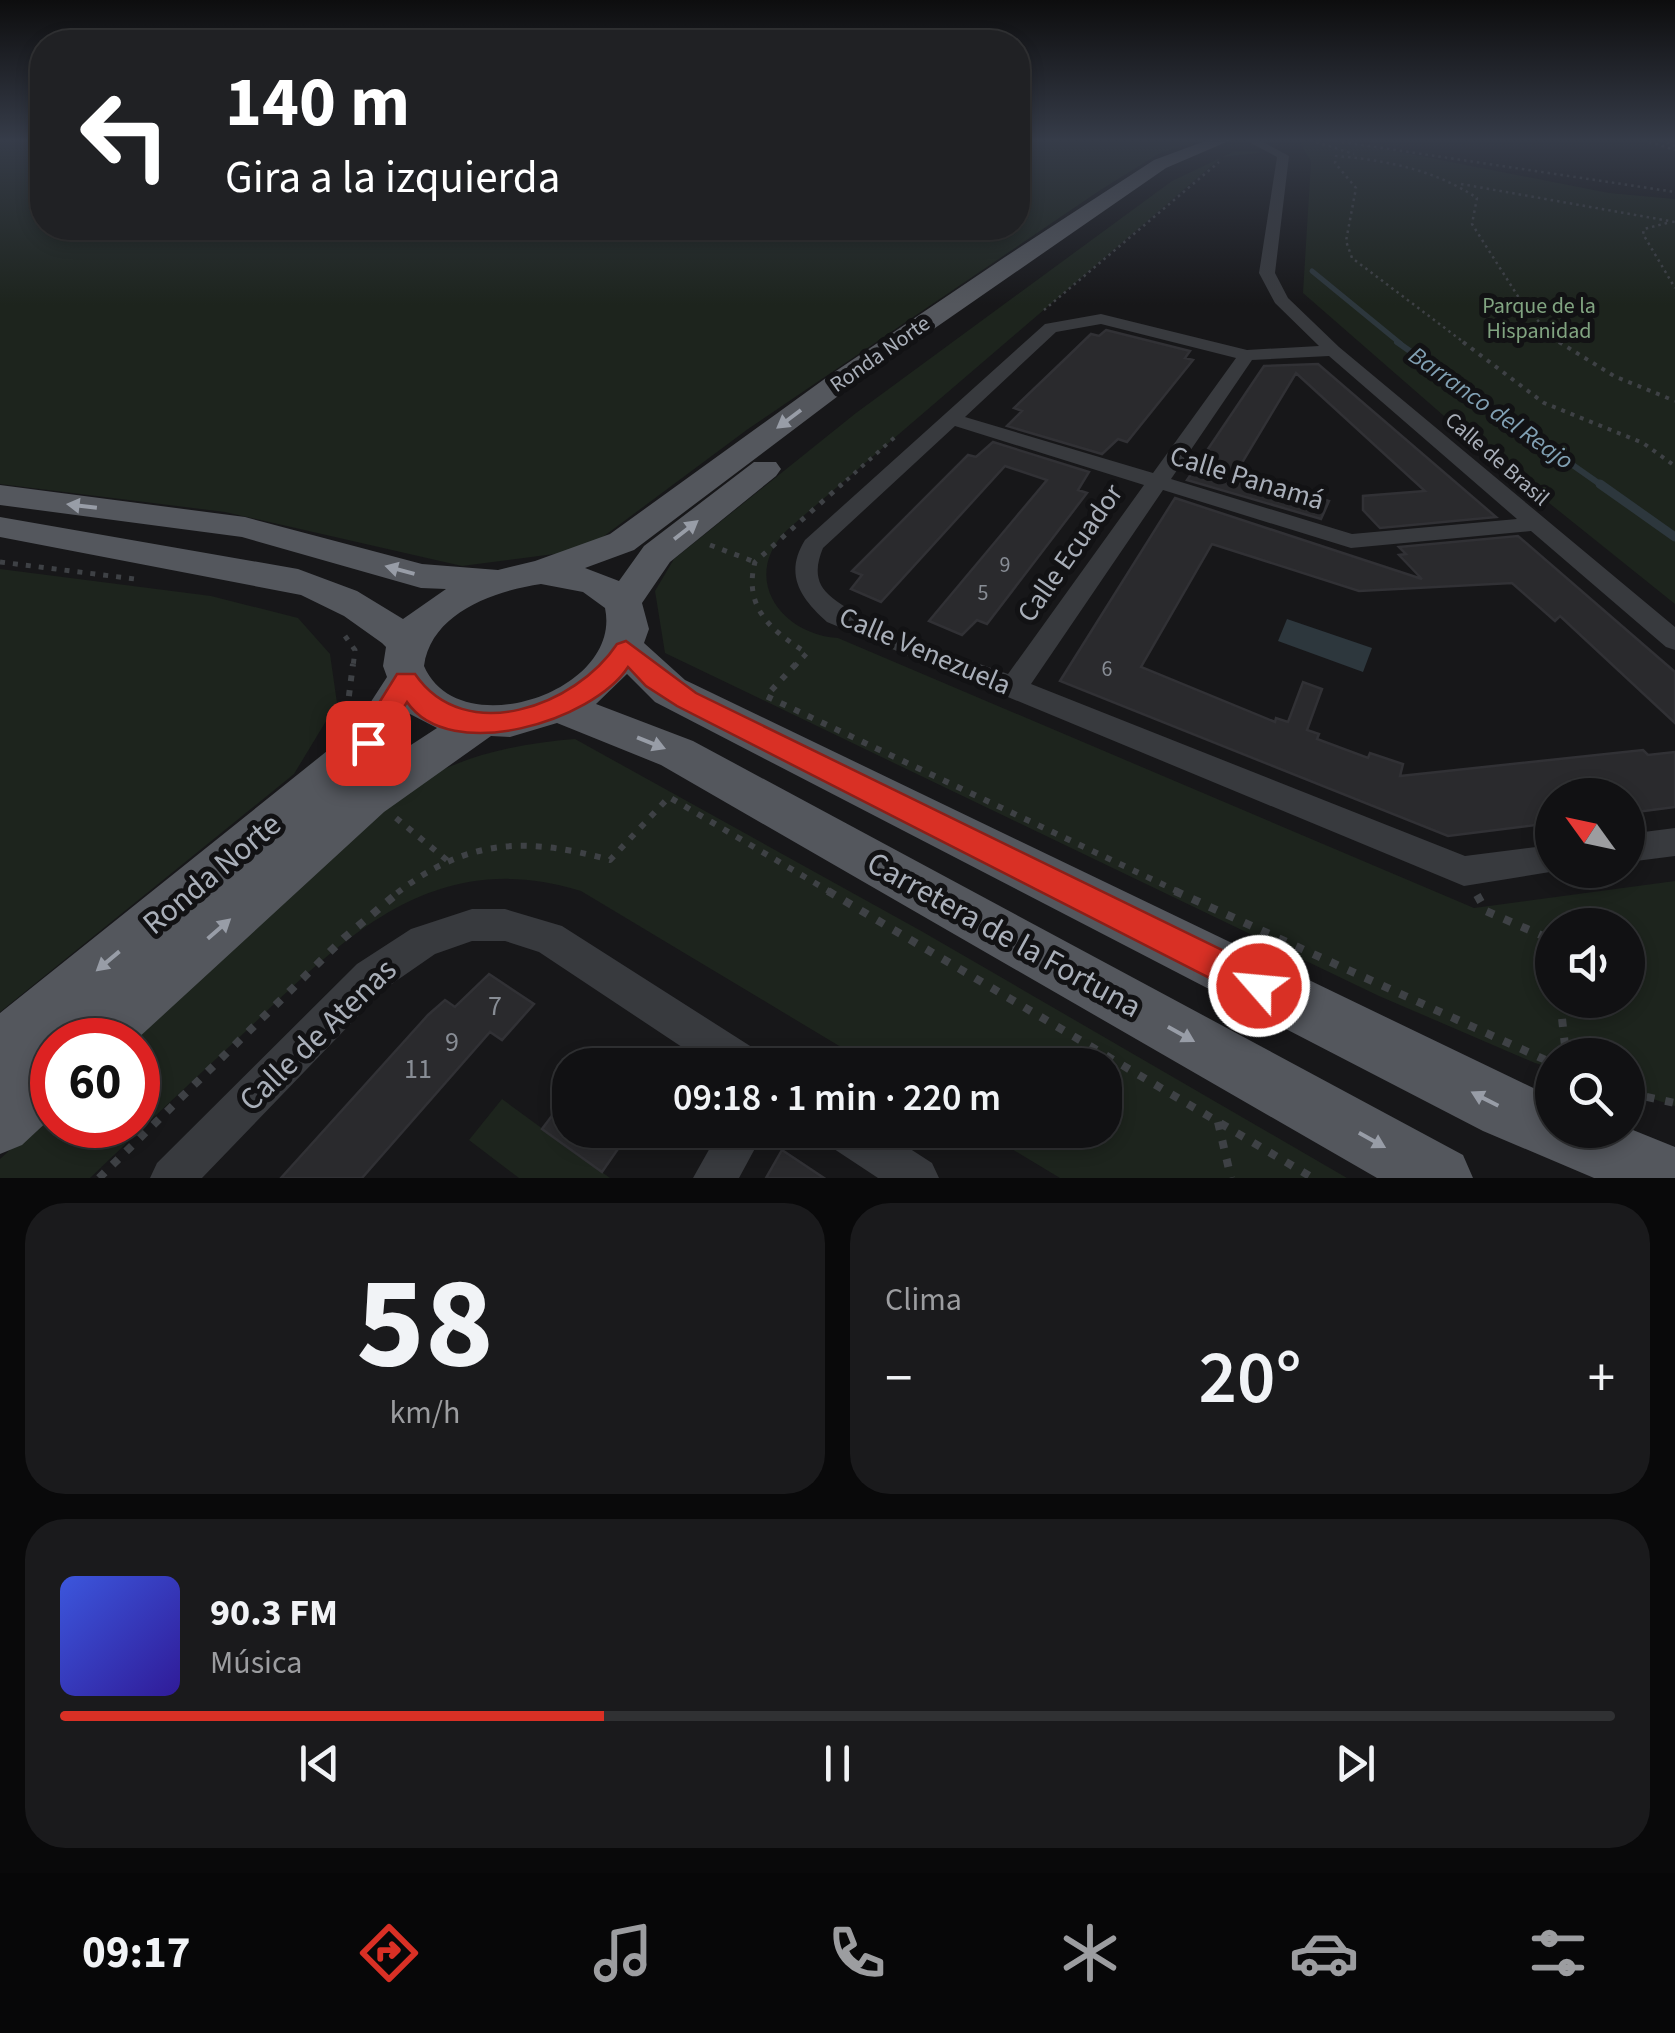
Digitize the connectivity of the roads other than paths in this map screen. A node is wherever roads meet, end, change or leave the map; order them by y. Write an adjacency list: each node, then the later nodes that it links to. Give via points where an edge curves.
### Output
1 (1113, 195): 11 (main road, Ronda Norte, one-way to 11, via 622,542)
2 (1143, 195): 13 (main road, Ronda Norte, one-way to 2, via 639,574 678,536 874,384)
3 (1279, 195): 4 (street, Calle de Brasil, via 1267,272 1281,300)
4 (1333, 351): 5 (street, Calle Venezuela); 9 (street, Calle de Brasil)
5 (1247, 354): 6 (street, Calle Venezuela, via 1120,321 1064,323); 7 (street, Calle Ecuador)
6 (949, 418): 7 (street, Calle Panamá); 16 (street, Calle Venezuela, via 813,545 803,564 804,582 836,616)
7 (1156, 482): 9 (street, Calle Panamá, via 1351,541); 16 (street, Calle Ecuador)
8 (0, 495): 12 (main road, one-way to 8, via 421,576 245,527)
9 (1534, 524): 14 (street, Calle de Brasil)
10 (0, 527): 15 (main road, via 298,581 368,612)
11 (540, 572): 12 (main road); 13 (main road, via 590,579)
12 (497, 579): 15 (main road, via 442,605)
13 (624, 626): 17 (main road, via 612,671); 33 (main road, one-way to 13, via 1505,1109 740,727 670,690)
14 (1675, 641)
15 (407, 663): 18 (main road, via 420,701); 24 (main road, Ronda Norte, one-way to 24, via 368,743)
16 (1013, 688): 21 (street, Calle Venezuela, via 1464,871)
17 (560, 707): 18 (main road, via 520,720); 32 (main road, Carretera de la Fortuna, one-way to 32, via 676,753)
18 (479, 722): 22 (main road, Ronda Norte, one-way to 18, via 367,798)
19 (1675, 842): 20 (street)
20 (1645, 846)
21 (1535, 861)
22 (119, 1018)
23 (718, 1048): 29 (street, Calle de Atenas, via 549,938 506,925 447,930 370,978)
24 (0, 1050)
25 (30, 1095): 26 (main road)
26 (0, 1122)
27 (733, 1148): 30 (street)
28 (871, 1148): 31 (street)
29 (172, 1178)
30 (715, 1178)
31 (917, 1178)
32 (1440, 1178)
33 (1671, 1178)

